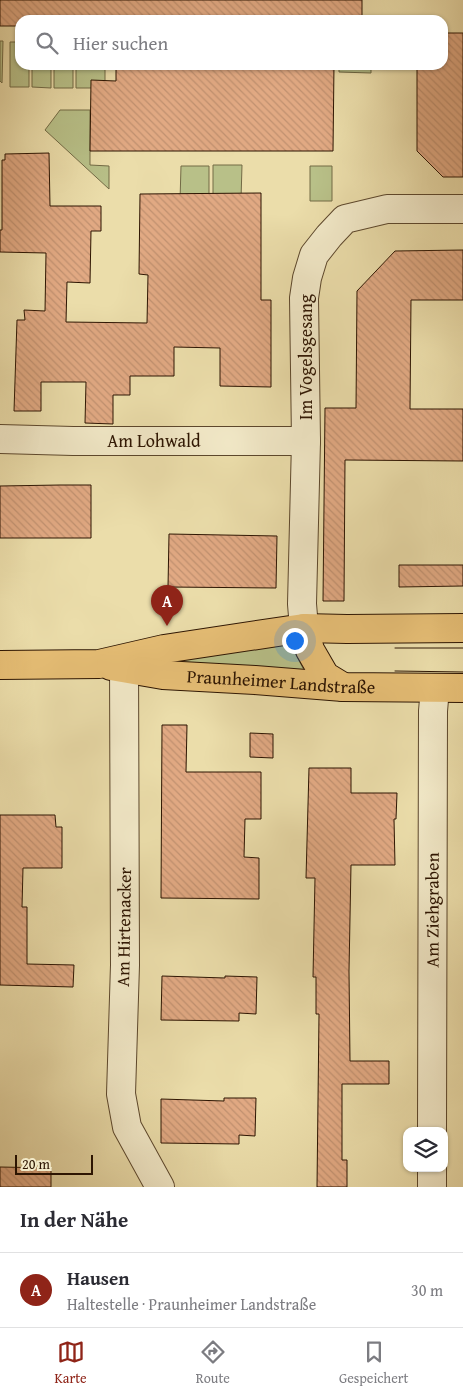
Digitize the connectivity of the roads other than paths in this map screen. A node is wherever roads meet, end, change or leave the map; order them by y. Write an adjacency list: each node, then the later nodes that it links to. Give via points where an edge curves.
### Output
1 (463, 209): 3 (street, Im Vogelsgesang, via 387,209 346,219 314,255 304,298)
2 (0, 439): 3 (street, Am Lohwald)
3 (306, 441): 4 (street, Im Vogelsgesang)
4 (304, 628): 5 (main road, Praunheimer Landstraße); 6 (main road, Praunheimer Landstraße, via 164,649); 8 (main road, via 310,650 325,676)
5 (463, 628)
6 (116, 664): 7 (main road, Praunheimer Landstraße); 8 (main road, Praunheimer Landstraße, via 163,675); 13 (street, Am Hirtenacker, via 125,965 121,1094 126,1127)
7 (0, 665)
8 (343, 686): 9 (main road, Praunheimer Landstraße)
9 (435, 688): 10 (main road, Praunheimer Landstraße); 11 (street, Am Ziehgraben)
10 (463, 688)
11 (432, 1127)
12 (432, 1172): 14 (street)
13 (160, 1187)
14 (432, 1187)

